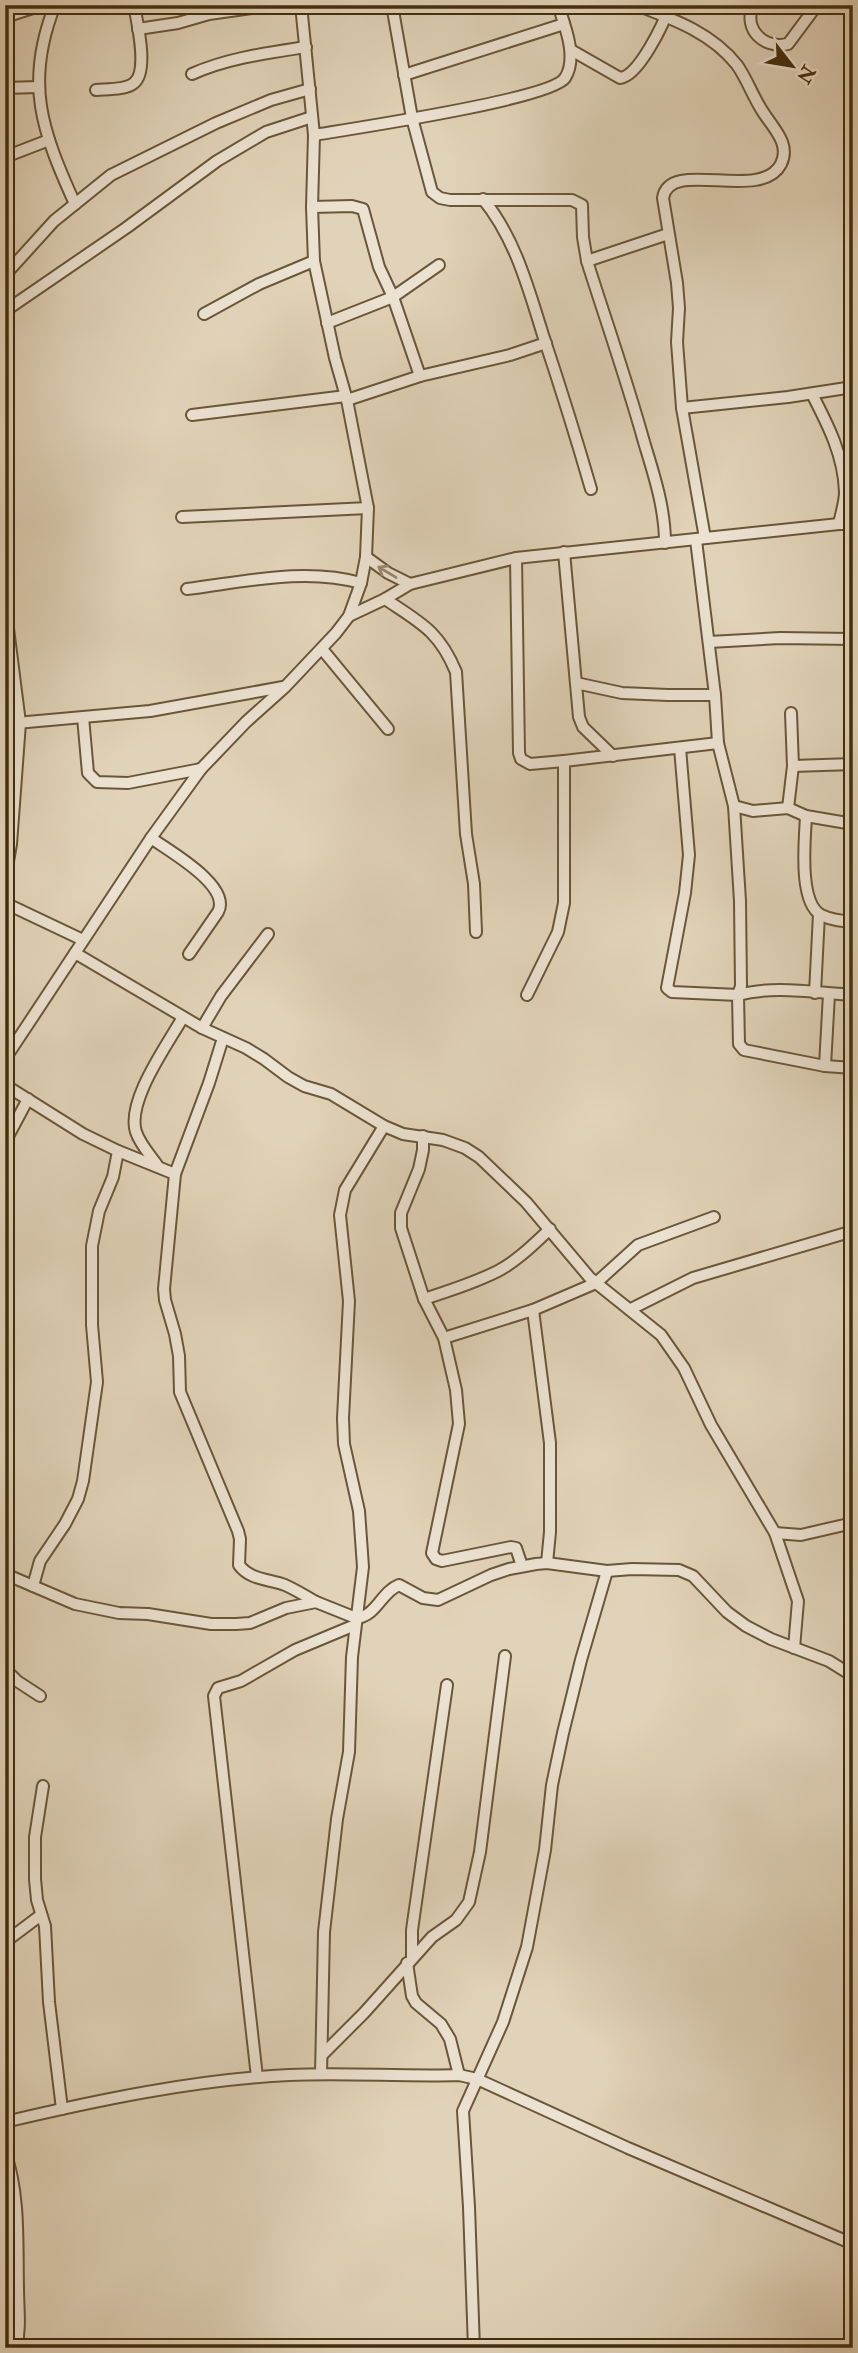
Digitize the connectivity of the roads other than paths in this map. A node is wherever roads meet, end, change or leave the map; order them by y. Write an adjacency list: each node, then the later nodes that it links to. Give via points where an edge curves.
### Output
1 (42, 5): 12 (street)
2 (55, 5): 20 (street, via 39,54)
3 (134, 5): 15 (street)
4 (274, 5): 15 (street)
5 (301, 5): 16 (street)
6 (392, 5): 19 (street)
7 (558, 5): 14 (street)
8 (636, 5): 13 (street)
9 (670, 5): 13 (street)
10 (752, 5): 11 (street, via 752,29 777,46 788,44)
11 (817, 5)
12 (5, 17)
13 (666, 17): 17 (street, via 626,78); 32 (street, via 713,41 736,64 783,141 785,152 773,175 757,181 668,185 663,198)
14 (564, 23): 17 (street); 19 (street)
15 (138, 29): 23 (street, via 139,78 127,86)
16 (306, 47): 18 (street, via 248,56); 22 (street)
17 (570, 50): 25 (street, via 566,77 560,83 539,92)
18 (192, 74)
19 (404, 75): 25 (street)
20 (38, 87): 21 (street); 27 (street)
21 (5, 88)
22 (310, 89): 24 (street); 30 (street, via 216,123 111,175)
23 (96, 90)
24 (312, 117): 26 (street); 38 (street, via 266,132 217,161)
25 (412, 118): 26 (street); 29 (street, via 432,192 450,200)
26 (314, 135): 31 (street)
27 (49, 140): 28 (street); 30 (street)
28 (5, 157)
29 (482, 199): 34 (street, via 578,202 582,205); 41 (street, via 496,215 516,255)
30 (75, 204): 36 (street)
31 (313, 207): 33 (street); 37 (street, via 363,209 379,267)
32 (668, 234): 34 (street); 46 (street, via 677,283)
33 (314, 261): 39 (street, via 258,284); 40 (street)
34 (587, 261): 54 (street, via 659,495)
35 (439, 265): 37 (street)
36 (5, 275)
37 (393, 297): 40 (street); 42 (street)
38 (6, 309)
39 (204, 314)
40 (327, 323): 45 (street)
41 (546, 343): 42 (street); 48 (street)
42 (420, 376): 45 (street)
43 (853, 387): 44 (street)
44 (812, 394): 46 (street); 51 (street, via 830,427 841,463 845,494)
45 (347, 398): 47 (street); 49 (street)
46 (682, 408): 53 (street)
47 (192, 415)
48 (591, 489)
49 (368, 508): 50 (street); 56 (street)
50 (182, 517)
51 (839, 524): 52 (street); 53 (street)
52 (853, 524)
53 (701, 539): 54 (street); 65 (street)
54 (665, 543): 55 (street)
55 (564, 552): 57 (street); 67 (street)
56 (366, 557): 58 (street); 59 (street, one-way to 56)
57 (516, 558): 59 (street); 78 (street, via 519,753 530,764)
58 (361, 583): 60 (street, via 327,575); 63 (street)
59 (410, 584): 61 (street)
60 (187, 590)
61 (385, 599): 63 (street); 91 (street, via 436,634 456,673)
62 (5, 605): 72 (street)
63 (349, 616): 66 (street)
64 (853, 639): 65 (street)
65 (709, 642): 69 (street)
66 (322, 649): 68 (street); 74 (street)
67 (576, 683): 69 (street, via 622,693); 77 (street, via 583,727)
68 (285, 687): 71 (street, via 150,711); 81 (street)
69 (715, 695): 75 (street)
70 (791, 713): 80 (street)
71 (83, 717): 72 (street); 81 (street, via 88,773 97,782 128,783)
72 (20, 723): 73 (street); 87 (street)
73 (5, 724)
74 (388, 729)
75 (718, 743): 76 (street); 82 (street)
76 (680, 748): 77 (street); 99 (street, via 689,855 667,988)
77 (613, 757): 78 (street)
78 (564, 761): 98 (street, via 564,903 558,932)
79 (853, 764): 80 (street)
80 (793, 766): 83 (street)
81 (201, 769): 86 (street)
82 (734, 806): 83 (street, via 753,811); 99 (street, via 740,901)
83 (788, 808): 84 (street)
84 (806, 816): 85 (street); 89 (street, via 807,895)
85 (853, 824)
86 (151, 838): 93 (street); 95 (street, via 206,879 220,897 218,912)
87 (5, 879)
88 (6, 904): 93 (street)
89 (819, 914): 90 (street); 96 (street)
90 (853, 922)
91 (476, 932)
92 (268, 934): 102 (street)
93 (83, 940): 94 (street)
94 (75, 953): 101 (street); 104 (street)
95 (188, 954)
96 (815, 993): 97 (street); 99 (street)
97 (829, 994): 100 (street); 105 (street)
98 (527, 995)
99 (738, 995): 105 (street, via 739,1044 744,1050)
100 (853, 995)
101 (183, 1017): 102 (street); 113 (street, via 141,1093 135,1116 137,1134)
102 (202, 1028): 103 (street)
103 (223, 1038): 109 (street); 114 (street)
104 (5, 1059)
105 (825, 1066): 106 (street)
106 (853, 1068)
107 (5, 1084): 108 (street)
108 (28, 1099): 111 (street); 112 (street)
109 (384, 1126): 110 (street); 131 (street, via 345,1190 340,1215 349,1301 344,1444 359,1511 363,1567)
110 (423, 1136): 116 (street, via 465,1148 479,1157); 119 (street, via 419,1169 401,1213 401,1228)
111 (5, 1142)
112 (118, 1151): 113 (street); 129 (street, via 92,1246 97,1382 83,1481 65,1524 40,1562)
113 (157, 1165): 114 (street)
114 (174, 1174): 130 (street, via 164,1289 179,1356 180,1392 238,1531 239,1565 253,1576 289,1587)
115 (714, 1217): 118 (street, via 638,1245)
116 (550, 1228): 118 (street); 119 (street, via 499,1270)
117 (853, 1231): 120 (street, via 693,1278)
118 (596, 1283): 120 (street); 121 (street)
119 (424, 1299): 122 (street)
120 (631, 1309): 124 (street, via 661,1335 678,1359)
121 (533, 1310): 122 (street); 125 (street, via 550,1443)
122 (444, 1338): 126 (street, via 459,1423 432,1553 442,1561 511,1547 516,1548)
123 (853, 1523): 124 (street, via 801,1535)
124 (775, 1533): 132 (street, via 798,1601)
125 (547, 1563): 126 (street); 127 (street)
126 (522, 1566): 131 (street, via 438,1600 423,1598 399,1585)
127 (607, 1571): 132 (street, via 679,1570 693,1576 736,1620); 146 (street, via 552,1784 527,1947 503,2022)
128 (5, 1574): 129 (street)
129 (33, 1586): 130 (street, via 92,1609 211,1624 250,1623)
130 (316, 1602): 131 (street)
131 (356, 1622): 142 (street, via 349,1752 324,1932); 145 (street, via 242,1681 218,1688 214,1696)
132 (794, 1648): 135 (street)
133 (505, 1657): 141 (street, via 480,1852 469,1902 456,1920)
134 (5, 1669): 137 (street)
135 (853, 1675)
136 (447, 1685): 141 (street)
137 (40, 1696)
138 (43, 1786): 139 (street, via 35,1837)
139 (41, 1915): 140 (street); 147 (street)
140 (5, 1942)
141 (410, 1961): 142 (street); 144 (street, via 412,1996 450,2039)
142 (322, 2055): 143 (street)
143 (321, 2074): 144 (street); 145 (street)
144 (459, 2075): 146 (street)
145 (257, 2077): 147 (street, via 168,2088)
146 (477, 2079): 150 (street); 152 (street, via 463,2111)
147 (62, 2109): 148 (street)
148 (5, 2122)
149 (5, 2152): 151 (street, via 18,2239)
150 (853, 2244)
151 (16, 2348)
152 (474, 2348)

